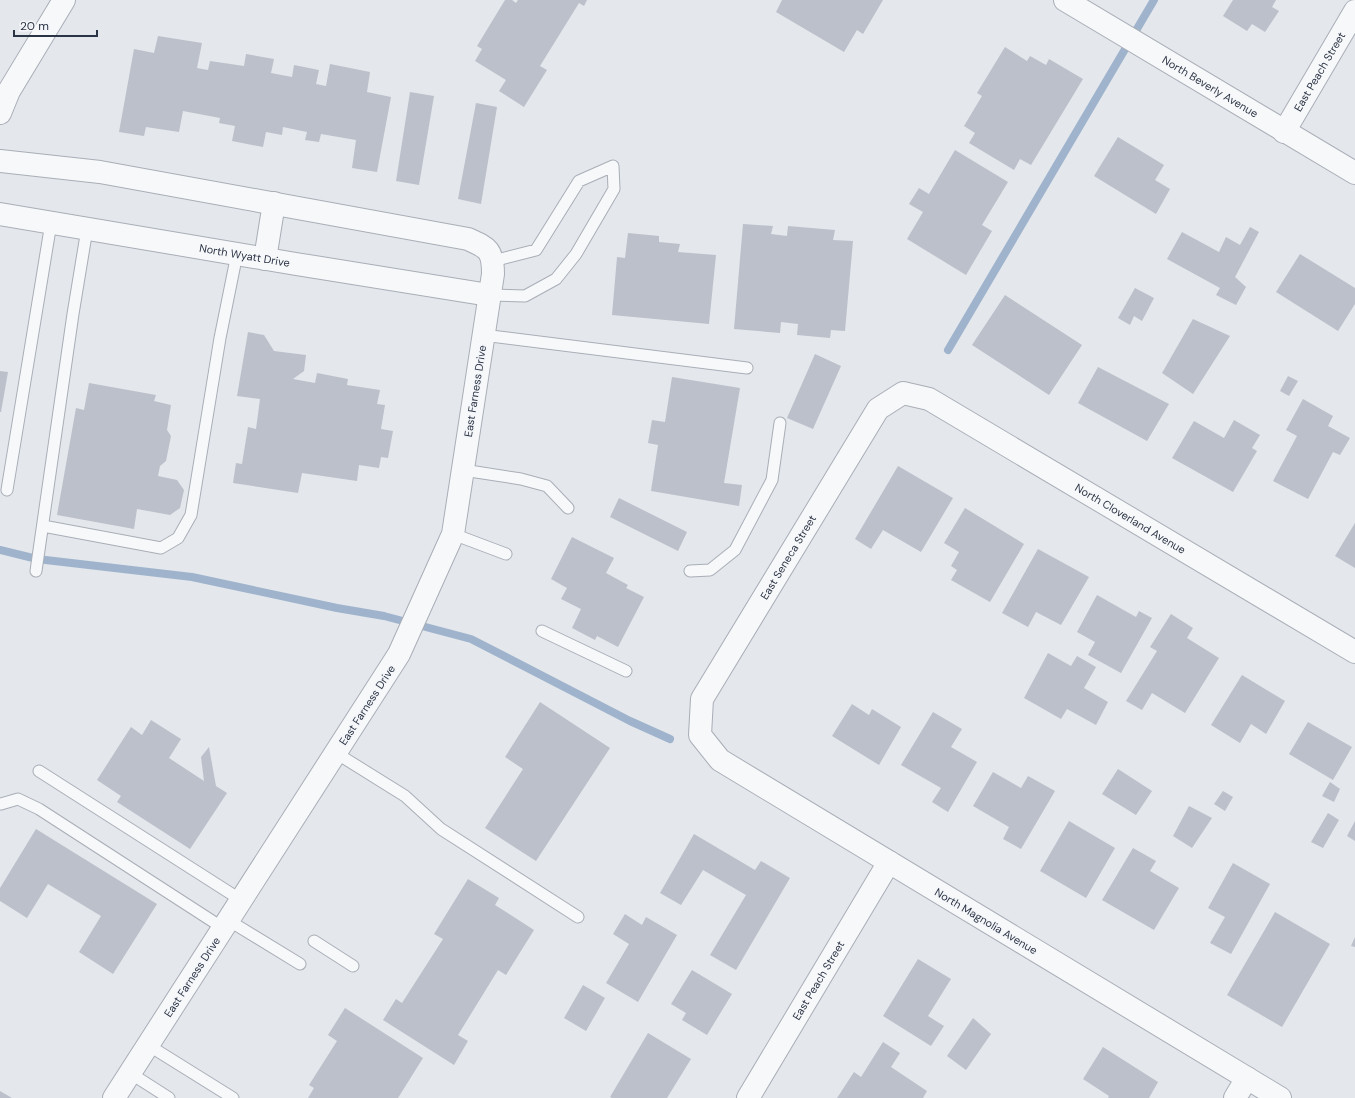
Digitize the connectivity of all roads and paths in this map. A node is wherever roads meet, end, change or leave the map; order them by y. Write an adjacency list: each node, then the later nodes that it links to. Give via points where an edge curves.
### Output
1 (64, 0): 4 (street, via 9,91)
2 (1065, 0): 5 (street, North Beverly Avenue)
3 (1355, 11): 5 (street, East Peach Street)
4 (0, 113)
5 (1284, 132): 7 (street, North Beverly Avenue)
6 (0, 161): 8 (street, via 100,172)
7 (1355, 173)
8 (274, 203): 13 (street); 14 (street, via 468,239 486,247)
9 (0, 214): 10 (street, North Wyatt Drive)
10 (51, 223): 11 (street, North Wyatt Drive); 21 (lane)
11 (87, 229): 12 (street, North Wyatt Drive); 23 (lane)
12 (236, 254): 13 (street, North Wyatt Drive); 23 (lane, via 192,515 178,538 161,548)
13 (265, 259): 15 (street, North Wyatt Drive)
14 (493, 261): 15 (street, East Farness Drive); 15 (lane, via 536,250 579,181 613,166 614,189 576,254 556,279 525,296)
15 (489, 295): 16 (street, East Farness Drive)
16 (483, 335): 17 (lane); 20 (street, East Farness Drive)
17 (747, 368)
18 (903, 393): 29 (street, North Cloverland Avenue, via 929,399); 31 (street, East Seneca Street, via 878,409 702,699)
19 (780, 423): 27 (lane, via 772,480 735,550 710,570)
20 (463, 470): 22 (lane, via 521,478 547,486); 24 (street, East Farness Drive)
21 (7, 490)
22 (568, 508)
23 (43, 526): 26 (lane)
24 (453, 534): 25 (lane); 32 (street, East Farness Drive, via 399,654)
25 (506, 554)
26 (36, 571)
27 (690, 572)
28 (542, 631): 30 (lane)
29 (1355, 652)
30 (626, 671)
31 (700, 735): 35 (street, North Magnolia Avenue, via 720,760)
32 (336, 753): 36 (street, East Farness Drive); 37 (lane, via 405,796 441,829)
33 (38, 771): 36 (lane)
34 (1, 804): 38 (lane, via 18,799 39,808)
35 (889, 862): 44 (street, North Magnolia Avenue); 48 (street, East Peach Street)
36 (241, 900): 38 (street, East Farness Drive)
37 (578, 917)
38 (226, 924): 40 (lane); 42 (street, East Farness Drive)
39 (314, 941): 41 (lane)
40 (300, 964)
41 (353, 966)
42 (148, 1045): 43 (street, East Farness Drive); 47 (lane)
43 (130, 1073): 45 (street, East Farness Drive); 46 (lane)
44 (1247, 1078): 49 (street); 50 (street, North Magnolia Avenue)
45 (114, 1098)
46 (169, 1098)
47 (233, 1098)
48 (748, 1098)
49 (1235, 1098)
50 (1280, 1098)

